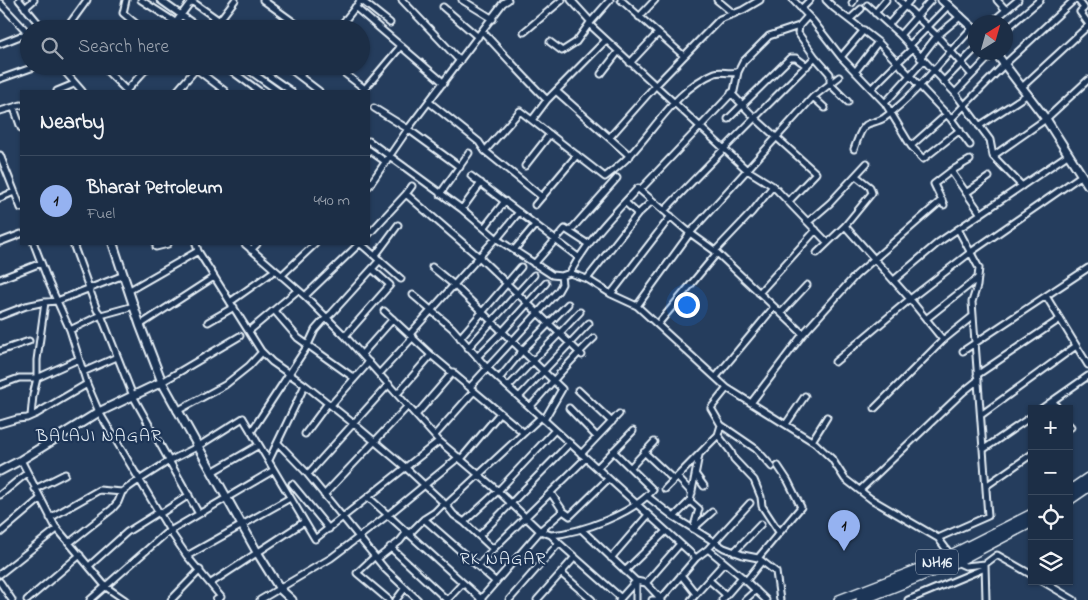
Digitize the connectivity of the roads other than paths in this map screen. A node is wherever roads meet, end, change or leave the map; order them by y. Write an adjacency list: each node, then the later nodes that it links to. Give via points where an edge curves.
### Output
1 (19, 0): 40 (street)
2 (32, 0): 40 (street)
3 (87, 0): 55 (street)
4 (126, 0): 56 (street, via 124,13)
5 (141, 0): 57 (street)
6 (160, 0): 46 (street)
7 (191, 0): 46 (street); 60 (street)
8 (234, 0): 60 (street)
9 (263, 0): 61 (street)
10 (361, 0): 38 (street); 66 (street)
11 (402, 0): 96 (street)
12 (462, 0): 52 (street)
13 (562, 0): 74 (street)
14 (571, 0): 63 (street)
15 (610, 0): 63 (street)
16 (621, 0): 51 (street)
17 (655, 0): 51 (street)
18 (717, 0): 45 (street)
19 (760, 0): 45 (street)
20 (793, 0): 41 (street)
21 (810, 0): 41 (street)
22 (826, 0): 53 (street)
23 (886, 0): 44 (street)
24 (899, 0): 36 (street)
25 (910, 0): 36 (street)
26 (931, 0): 49 (street)
27 (942, 0): 37 (street)
28 (996, 0): 43 (street)
29 (1018, 0): 43 (street)
30 (1040, 0): 65 (street)
31 (1074, 0): 100 (street)
32 (1078, 0): 68 (street, via 1084,8 1080,12)
33 (504, 1): 52 (street)
34 (0, 3): 69 (street)
35 (866, 5): 44 (street)
36 (905, 5): 49 (street); 67 (street)
37 (949, 5): 50 (street); 71 (street)
38 (355, 7): 62 (street); 85 (street)
39 (443, 7): 80 (street)
40 (25, 8): 54 (street)
41 (801, 9): 48 (street)
42 (861, 9): 53 (street)
43 (1006, 10): 47 (street)
44 (875, 13): 67 (street)
45 (734, 14): 89 (street, via 720,19)
46 (181, 15): 58 (street); 59 (street)
47 (1000, 15)
48 (808, 16): 70 (street); 92 (street)
49 (916, 16): 71 (street); 77 (street)
50 (961, 16): 64 (street); 78 (street)
51 (639, 17): 75 (street)
52 (492, 19): 73 (street)
53 (850, 19): 72 (street)
54 (36, 20)
55 (73, 20)
56 (131, 20)
57 (173, 20)
58 (177, 20)
59 (188, 20)
60 (218, 20)
61 (291, 20)
62 (345, 20)
63 (590, 23): 81 (street); 82 (street, via 576,42 562,51)
64 (968, 23)
65 (1013, 23)
66 (390, 24)
67 (888, 24): 77 (street)
68 (1088, 24): 128 (street)
69 (20, 25)
70 (799, 26): 91 (street, via 798,33); 103 (street, via 770,36 743,62)
71 (928, 27): 78 (street); 86 (street)
72 (864, 30): 83 (street); 92 (street)
73 (483, 32): 80 (street); 146 (street)
74 (524, 32)
75 (658, 33): 89 (street); 98 (street)
76 (968, 34): 87 (street)
77 (900, 35): 86 (street)
78 (937, 36): 87 (street); 93 (street)
79 (20, 37): 84 (street)
80 (478, 37): 96 (street)
81 (605, 41): 88 (street); 141 (street)
82 (550, 42)
83 (878, 42): 97 (street); 104 (street)
84 (0, 44)
85 (401, 46): 123 (street); 140 (street)
86 (911, 48): 93 (street); 97 (street)
87 (951, 50): 99 (street); 105 (street)
88 (618, 52): 98 (street); 106 (street)
89 (684, 56): 126 (street)
90 (968, 56): 99 (street)
91 (815, 57): 101 (street); 125 (street, via 830,74)
92 (841, 58): 104 (street)
93 (921, 59): 105 (street); 116 (street)
94 (986, 60): 117 (street)
95 (1001, 60): 100 (street)
96 (460, 61): 123 (street)
97 (898, 62): 116 (street); 129 (street)
98 (630, 63): 126 (street)
99 (961, 63): 117 (street); 122 (street)
100 (1005, 64): 128 (street); 153 (street)
101 (807, 66): 152 (street, via 796,58 790,58); 160 (street)
102 (20, 72): 120 (street)
103 (738, 72): 142 (street); 150 (street, via 717,72 695,84)
104 (855, 72): 129 (street)
105 (933, 72): 122 (street); 127 (street)
106 (601, 74)
107 (67, 75): 124 (street)
108 (111, 75): 133 (street)
109 (141, 75): 134 (street)
110 (189, 75): 135 (street)
111 (203, 75): 136 (street)
112 (235, 75): 130 (street)
113 (255, 75): 137 (street)
114 (268, 75): 138 (street)
115 (346, 75): 140 (street)
116 (910, 75): 127 (street); 149 (street)
117 (972, 75): 143 (street)
118 (300, 76): 139 (street)
119 (839, 77): 125 (street)
120 (0, 79)
121 (1088, 80): 163 (street)
122 (943, 82): 143 (street)
123 (444, 83): 147 (street)
124 (74, 84): 131 (street); 132 (street)
125 (830, 84): 145 (street); 148 (street)
126 (656, 85): 150 (street); 171 (street)
127 (920, 85): 158 (street); 159 (street)
128 (1022, 87): 144 (street)
129 (872, 88): 149 (street)
130 (251, 89)
131 (59, 90)
132 (81, 90)
133 (126, 90)
134 (128, 90)
135 (178, 90)
136 (224, 90)
137 (277, 90)
138 (290, 90)
139 (318, 90)
140 (364, 90)
141 (556, 91): 146 (street); 171 (street)
142 (731, 93): 152 (street); 167 (street)
143 (954, 93): 153 (street)
144 (1028, 94): 163 (street); 166 (street)
145 (813, 97): 156 (street); 172 (street)
146 (547, 100): 164 (street)
147 (429, 102): 168 (street); 178 (street, via 480,142)
148 (848, 102)
149 (885, 103): 158 (street)
150 (674, 104): 167 (street); 185 (street)
151 (20, 105): 154 (street)
152 (743, 106): 160 (street); 161 (street)
153 (964, 106): 162 (street); 166 (street)
154 (14, 108): 157 (street); 165 (street)
155 (374, 108): 168 (street)
156 (825, 108)
157 (0, 111)
158 (891, 112): 175 (street); 177 (street, via 882,120 866,124)
159 (947, 114): 162 (street); 175 (street)
160 (755, 118): 172 (street); 176 (street)
161 (728, 119)
162 (952, 119): 169 (street)
163 (1046, 119): 181 (street); 186 (street)
164 (532, 120): 170 (street); 178 (street, via 520,111)
165 (20, 125)
166 (979, 126): 186 (street, via 990,140)
167 (699, 127): 176 (street); 205 (street)
168 (408, 129): 184 (street); 191 (street)
169 (960, 130): 174 (street); 175 (street, via 923,160)
170 (550, 134): 182 (street); 190 (street)
171 (610, 137): 185 (street)
172 (777, 137): 192 (street); 215 (street, via 816,173)
173 (370, 142): 184 (street)
174 (970, 145)
175 (911, 146)
176 (723, 148): 192 (street); 218 (street)
177 (854, 149)
178 (485, 150): 210 (street)
179 (370, 151): 188 (street)
180 (469, 153): 191 (street)
181 (1069, 154): 194 (street); 204 (street)
182 (577, 155): 185 (street, via 605,177); 210 (street)
183 (0, 156): 206 (street)
184 (390, 156): 188 (street); 209 (street)
185 (630, 156)
186 (993, 156): 204 (street)
187 (970, 160): 193 (street)
188 (386, 162): 200 (street)
189 (867, 163): 196 (street)
190 (525, 166)
191 (460, 167): 209 (street)
192 (747, 170): 203 (street); 231 (street)
193 (951, 171): 207 (street); 257 (street, via 934,184 943,202)
194 (1082, 175): 201 (street); 252 (street)
195 (471, 176): 199 (street)
196 (856, 176): 223 (street); 226 (street, via 870,187 872,193)
197 (989, 177): 207 (street)
198 (617, 178): 230 (street)
199 (481, 183): 212 (street); 217 (street)
200 (370, 185)
201 (1088, 185)
202 (412, 186): 208 (street)
203 (773, 186): 215 (street); 251 (street)
204 (1022, 186): 221 (street)
205 (640, 190): 213 (street); 214 (street, via 638,188)
206 (17, 192): 211 (street)
207 (966, 193): 221 (street)
208 (406, 194): 232 (street); 255 (street)
209 (440, 194): 217 (street)
210 (542, 197): 216 (street)
211 (0, 198)
212 (505, 201): 219 (street); 227 (street)
213 (652, 201): 218 (street); 220 (street)
214 (625, 202): 220 (street); 238 (street)
215 (788, 202): 223 (street)
216 (535, 205)
217 (462, 209): 227 (street)
218 (664, 211): 222 (street)
219 (519, 212): 225 (street); 234 (street)
220 (638, 214): 275 (street)
221 (981, 214): 228 (street)
222 (671, 216): 231 (street); 286 (street)
223 (808, 222): 229 (street)
224 (398, 224): 254 (street)
225 (535, 225): 235 (street); 249 (street)
226 (845, 226): 237 (street); 257 (street)
227 (484, 228): 234 (street)
228 (958, 229): 252 (street); 276 (street)
229 (816, 230): 237 (street); 284 (street)
230 (570, 231): 235 (street, via 565,229); 238 (street)
231 (690, 232): 251 (street); 297 (street)
232 (370, 233)
233 (20, 234): 236 (street)
234 (497, 238): 249 (street); 255 (street)
235 (556, 240): 256 (street); 260 (street)
236 (0, 242)
237 (827, 242): 253 (street)
238 (588, 244): 256 (street)
239 (34, 245): 259 (street)
240 (73, 245): 281 (street)
241 (114, 245): 267 (street)
242 (196, 245): 250 (street)
243 (246, 245): 248 (street)
244 (256, 245): 248 (street)
245 (314, 245): 269 (street)
246 (359, 245): 288 (street)
247 (361, 245): 254 (street)
248 (251, 250): 265 (street)
249 (514, 250): 260 (street)
250 (198, 251): 271 (street); 282 (street)
251 (716, 252): 284 (street); 317 (street)
252 (970, 252): 272 (street, via 979,268); 290 (street)
253 (817, 253)
254 (375, 256): 258 (street)
255 (479, 257): 277 (street); 279 (street)
256 (578, 257): 266 (street)
257 (875, 259): 276 (street); 323 (street, via 856,275)
258 (380, 260): 264 (street); 274 (street)
259 (41, 263): 273 (street); 291 (street)
260 (534, 264): 270 (street)
261 (432, 267): 279 (street)
262 (521, 268): 277 (street)
263 (1088, 268): 289 (street)
264 (372, 269): 309 (street); 325 (street, via 390,285)
265 (274, 271): 269 (street); 295 (street)
266 (570, 273): 270 (street); 275 (street)
267 (124, 275): 281 (street); 282 (street)
268 (534, 275): 285 (street)
269 (281, 276): 283 (street)
270 (561, 276): 304 (street, via 562,284)
271 (214, 277): 295 (street); 318 (street)
272 (978, 278): 308 (street, via 972,302); 311 (street)
273 (0, 279)
274 (401, 279)
275 (587, 279): 286 (street)
276 (894, 280): 290 (street)
277 (507, 283): 285 (street); 302 (street)
278 (546, 283): 293 (street)
279 (454, 285): 301 (street); 302 (street)
280 (807, 285): 305 (street)
281 (89, 289): 291 (street); 307 (street)
282 (130, 290): 296 (street)
283 (298, 290): 288 (street); 299 (street)
284 (759, 292): 298 (street)
285 (518, 294): 293 (street); 314 (street)
286 (610, 294): 297 (street)
287 (413, 295): 301 (street)
288 (305, 296): 309 (street)
289 (1046, 296): 312 (street); 332 (street)
290 (910, 299): 311 (street); 349 (street)
291 (58, 301): 292 (street); 319 (street)
292 (45, 302): 306 (street); 360 (street)
293 (528, 303): 304 (street); 321 (street)
294 (568, 304): 315 (street)
295 (232, 305): 313 (street); 320 (street)
296 (134, 306): 307 (street); 318 (street)
297 (637, 306): 317 (street)
298 (774, 307): 305 (street); 358 (street)
299 (274, 310): 320 (street); 334 (street)
300 (384, 311): 310 (street)
301 (432, 312): 326 (street); 327 (street)
302 (482, 312): 314 (street); 327 (street)
303 (580, 312): 322 (street)
304 (538, 313): 315 (street); 331 (street)
305 (781, 313): 323 (street)
306 (0, 316)
307 (101, 316): 319 (street); 344 (street)
308 (973, 316): 329 (street); 332 (street)
309 (326, 318): 325 (street); 334 (street)
310 (393, 319): 326 (street); 342 (street)
311 (926, 319): 329 (street)
312 (1060, 319): 335 (street); 359 (street)
313 (208, 322)
314 (492, 322): 321 (street); 336 (street)
315 (549, 323): 322 (street); 338 (street)
316 (589, 323): 333 (street)
317 (658, 324): 358 (street)
318 (140, 325): 363 (street)
319 (70, 330): 346 (street)
320 (249, 331): 340 (street)
321 (502, 332): 331 (street); 345 (street)
322 (560, 334): 333 (street); 348 (street)
323 (803, 334): 378 (street)
324 (240, 336): 363 (street)
325 (345, 336): 342 (street)
326 (412, 336): 343 (street); 356 (street)
327 (460, 338): 336 (street)
328 (594, 338): 341 (street)
329 (942, 340): 385 (street)
330 (29, 341): 337 (street)
331 (513, 342): 338 (street); 351 (street)
332 (974, 342): 339 (street); 359 (street)
333 (570, 343): 341 (street); 354 (street)
334 (308, 345): 355 (street); 361 (street)
335 (1076, 346): 350 (street); 391 (street)
336 (468, 348): 345 (street)
337 (0, 351)
338 (522, 351): 348 (street); 362 (street)
339 (962, 351)
340 (262, 352): 355 (street); 386 (street, via 225,385)
341 (580, 353): 364 (street)
342 (362, 354): 347 (street)
343 (431, 355): 353 (street); 373 (street)
344 (118, 357): 352 (street); 374 (street)
345 (477, 357): 351 (street)
346 (79, 359): 352 (street); 360 (street)
347 (369, 362): 356 (street); 361 (street)
348 (534, 362): 354 (street); 369 (street)
349 (836, 362)
350 (1088, 365)
351 (487, 368): 362 (street); 371 (street)
352 (83, 372): 366 (street)
353 (453, 372): 371 (street); 390 (street)
354 (544, 372): 364 (street); 376 (street)
355 (288, 373): 368 (street); 403 (street)
356 (379, 374): 367 (street)
357 (1088, 376): 377 (street)
358 (716, 377): 370 (street)
359 (978, 377): 391 (street); 452 (street)
360 (37, 378): 365 (street, via 19,378); 392 (street)
361 (354, 378): 379 (street)
362 (499, 379): 369 (street)
363 (162, 382): 374 (street); 386 (street)
364 (554, 382): 383 (street); 394 (street, via 562,389)
365 (0, 384)
366 (87, 384): 387 (street); 392 (street)
367 (389, 384): 373 (street); 398 (street)
368 (305, 385): 379 (street); 414 (street)
369 (508, 387): 376 (street)
370 (727, 388): 378 (street); 400 (street, via 711,408)
371 (472, 389): 388 (street); 406 (street)
372 (578, 390): 396 (street)
373 (397, 394): 382 (street)
374 (133, 396): 387 (street); 426 (street)
375 (805, 396): 399 (street)
376 (519, 397): 383 (street)
377 (1053, 401): 380 (street); 381 (street)
378 (751, 403): 399 (street)
379 (330, 404): 398 (street); 405 (street)
380 (1048, 405)
381 (1056, 405)
382 (407, 407): 390 (street); 409 (street)
383 (530, 407): 394 (street)
384 (568, 408): 408 (street)
385 (875, 408)
386 (177, 411): 416 (street)
387 (99, 412): 424 (street); 443 (street)
388 (500, 413): 404 (street); 423 (street)
389 (619, 414): 396 (street)
390 (416, 415): 406 (street)
391 (981, 415): 417 (street)
392 (31, 416): 397 (street)
393 (827, 417): 411 (street)
394 (542, 418): 401 (street); 404 (street)
395 (1028, 419): 417 (street)
396 (612, 422): 408 (street)
397 (0, 424)
398 (354, 424): 409 (street); 437 (street)
399 (786, 424): 411 (street)
400 (721, 425): 407 (street); 430 (street, via 756,449)
401 (555, 430): 413 (street); 453 (street)
402 (633, 431): 418 (street)
403 (251, 432): 415 (street); 416 (street, via 243,418)
404 (522, 432): 438 (street)
405 (305, 434)
406 (434, 435): 410 (street)
407 (718, 436): 420 (street); 495 (street, via 754,480 762,506)
408 (597, 437): 421 (street)
409 (374, 441): 428 (street); 459 (street)
410 (439, 441): 423 (street); 428 (street)
411 (812, 441): 452 (street, via 832,458 845,479)
412 (654, 442): 419 (street)
413 (570, 443): 421 (street); 467 (street)
414 (278, 444): 425 (street); 437 (street)
415 (259, 445): 425 (street); 434 (street)
416 (197, 447): 426 (street); 434 (street)
417 (984, 449): 447 (street)
418 (613, 451): 429 (street); 431 (street)
419 (644, 452): 429 (street); 441 (street)
420 (699, 455): 439 (street); 441 (street)
421 (583, 456): 431 (street); 455 (street)
422 (1028, 457): 447 (street)
423 (460, 458): 438 (street); 445 (street)
424 (21, 460): 433 (street); 435 (street)
425 (269, 460): 432 (street)
426 (169, 461): 443 (street); 458 (street)
427 (778, 466): 495 (street, via 801,507)
428 (405, 467): 445 (street); 461 (street)
429 (631, 467): 460 (street, via 654,490)
430 (772, 467)
431 (597, 468): 440 (street)
432 (274, 470): 464 (street); 465 (street)
433 (0, 471)
434 (212, 472): 464 (street)
435 (27, 473): 450 (street); 457 (street)
436 (65, 474): 450 (street)
437 (308, 474): 459 (street)
438 (479, 474): 453 (street); 470 (street)
439 (696, 475): 446 (street); 456 (street)
440 (608, 478): 469 (street); 471 (street, via 570,516)
441 (676, 478): 451 (street); 456 (street)
442 (1088, 478): 449 (highway)
443 (139, 480): 454 (street); 473 (street)
444 (292, 484): 489 (street)
445 (424, 486): 470 (street); 475 (street)
446 (704, 486)
447 (986, 486): 501 (street, via 988,516)
448 (1088, 487): 462 (highway)
449 (1073, 488)
450 (35, 489): 463 (street)
451 (665, 489)
452 (860, 490): 501 (street)
453 (498, 491): 467 (street); 484 (street)
454 (122, 492): 481 (street, via 99,490); 503 (street, via 112,509)
455 (551, 493): 471 (street); 480 (street)
456 (692, 493): 466 (street)
457 (0, 495)
458 (189, 495): 473 (street); 474 (street)
459 (324, 495): 479 (street)
460 (648, 496): 469 (street); 477 (street)
461 (368, 497): 475 (street); 479 (street)
462 (1073, 497)
463 (40, 498): 481 (street); 496 (street)
464 (226, 498): 474 (street); 485 (street)
465 (290, 498): 483 (street); 485 (street)
466 (690, 502): 477 (street); 490 (street, via 699,508)
467 (510, 503): 480 (street); 499 (street)
468 (750, 503): 502 (street)
469 (636, 504): 476 (street); 491 (street)
470 (444, 505): 482 (street); 484 (street)
471 (563, 511): 492 (street)
472 (712, 512): 490 (street)
473 (159, 513): 494 (street); 520 (street, via 127,532)
474 (199, 514): 494 (street)
475 (388, 515): 497 (street); 500 (street)
476 (648, 515): 493 (street); 515 (street)
477 (674, 516): 490 (street)
478 (1028, 516): 517 (highway, NH16)
479 (343, 517): 489 (street); 500 (street)
480 (525, 517): 492 (street); 507 (street)
481 (50, 518): 488 (street)
482 (424, 519): 497 (street); 521 (street)
483 (304, 522): 489 (street, via 316,539); 509 (street)
484 (464, 522): 499 (street)
485 (242, 524): 509 (street); 512 (street)
486 (761, 524): 510 (street)
487 (1028, 524): 517 (highway, NH16, via 997,542)
488 (57, 529): 503 (street); 527 (street)
489 (329, 529)
490 (693, 529): 502 (street)
491 (582, 530): 498 (street); 515 (street)
492 (540, 531): 498 (street); 533 (street)
493 (666, 531): 505 (street); 524 (street)
494 (170, 532): 512 (street); 538 (street)
495 (779, 532): 518 (street)
496 (0, 533)
497 (408, 533): 506 (street); 535 (street)
498 (551, 535): 504 (street)
499 (479, 536): 507 (street)
500 (359, 537): 514 (street); 539 (street)
501 (938, 538): 517 (street)
502 (715, 541): 508 (street); 510 (street)
503 (69, 543): 511 (street)
504 (559, 543): 513 (street); 544 (street)
505 (680, 544): 516 (street); 536 (street)
506 (390, 547): 514 (street); 558 (street)
507 (493, 549): 521 (street)
508 (708, 549): 516 (street); 519 (street)
509 (258, 552): 534 (street); 539 (street)
510 (734, 552): 518 (street)
511 (80, 555): 520 (street); 548 (street)
512 (187, 556): 523 (street)
513 (575, 557): 525 (street); 545 (street)
514 (375, 558): 540 (street); 555 (street, via 357,573)
515 (611, 558): 524 (street)
516 (696, 558): 528 (street)
517 (954, 558): 522 (street, via 966,566); 568 (highway, NH16); 569 (highway, NH16)
518 (760, 560): 529 (street); 567 (street, via 776,572)
519 (724, 563): 529 (street); 530 (street)
520 (89, 566): 538 (street)
521 (478, 566): 533 (street)
522 (985, 566): 526 (street, via 997,555); 570 (street); 571 (street)
523 (200, 570): 534 (street); 551 (street)
524 (625, 571): 531 (street)
525 (560, 573): 560 (street); 561 (street)
526 (1028, 573)
527 (0, 574)
528 (681, 576): 542 (street); 546 (street)
529 (744, 579): 541 (street); 543 (street)
530 (709, 580): 542 (street); 543 (street)
531 (636, 581): 536 (street); 545 (street); 562 (street)
532 (0, 582): 547 (street)
533 (496, 582): 559 (street)
534 (211, 583): 552 (street, via 221,597)
535 (463, 583): 558 (street); 559 (street)
536 (646, 583): 546 (street)
537 (1049, 585): 572 (street)
538 (106, 587): 549 (street); 550 (street)
539 (280, 588): 553 (street); 554 (street)
540 (405, 588): 556 (street); 557 (street)
541 (756, 590): 565 (street); 566 (street)
542 (696, 594): 564 (street)
543 (724, 598)
544 (513, 599)
545 (620, 599)
546 (662, 599): 563 (street)
547 (12, 600)
548 (27, 600)
549 (90, 600)
550 (125, 600)
551 (171, 600)
552 (216, 600)
553 (260, 600)
554 (292, 600)
555 (388, 600)
556 (396, 600)
557 (418, 600)
558 (447, 600)
559 (481, 600)
560 (537, 600)
561 (592, 600)
562 (636, 600)
563 (652, 600)
564 (691, 600)
565 (746, 600)
566 (766, 600)
567 (780, 600)
568 (839, 600)
569 (861, 600)
570 (908, 600)
571 (986, 600)
572 (1074, 600)

